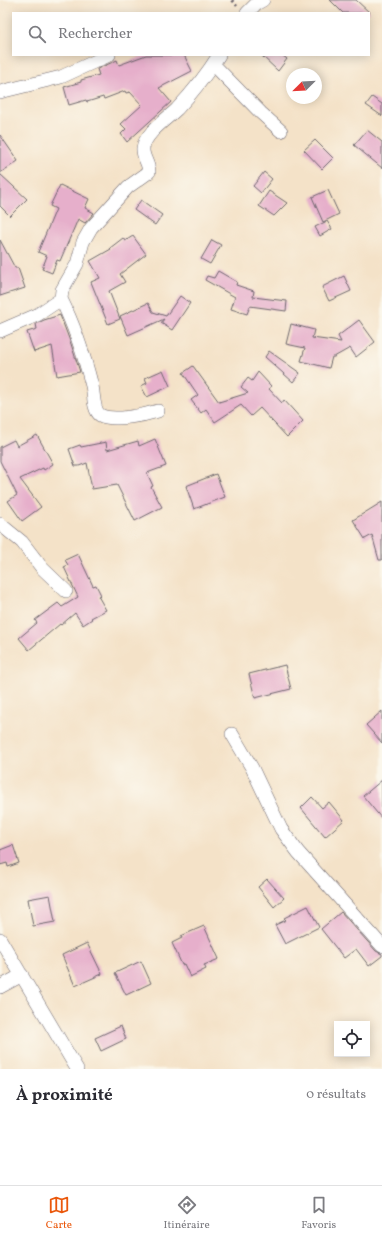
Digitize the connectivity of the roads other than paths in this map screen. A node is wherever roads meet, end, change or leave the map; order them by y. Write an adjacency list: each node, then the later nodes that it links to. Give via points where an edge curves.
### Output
1 (263, 0): 2 (street)
2 (248, 12)
3 (108, 56): 5 (street, via 61,77)
4 (216, 60): 6 (street, via 250,101); 7 (street, via 177,109 150,134 143,147 149,172 128,187 91,228 83,242 77,264 62,290)
5 (0, 92)
6 (281, 131)
7 (61, 299): 8 (street, via 37,315); 9 (street, via 80,342 96,411 114,418)
8 (0, 331)
9 (158, 411)
10 (0, 524): 11 (street, via 22,542 42,568)
11 (66, 591)
12 (232, 734): 14 (street, via 252,768 281,829 298,852)
13 (0, 939): 15 (street)
14 (382, 946)
15 (22, 975): 16 (street); 17 (street)
16 (0, 986)
17 (77, 1069)

